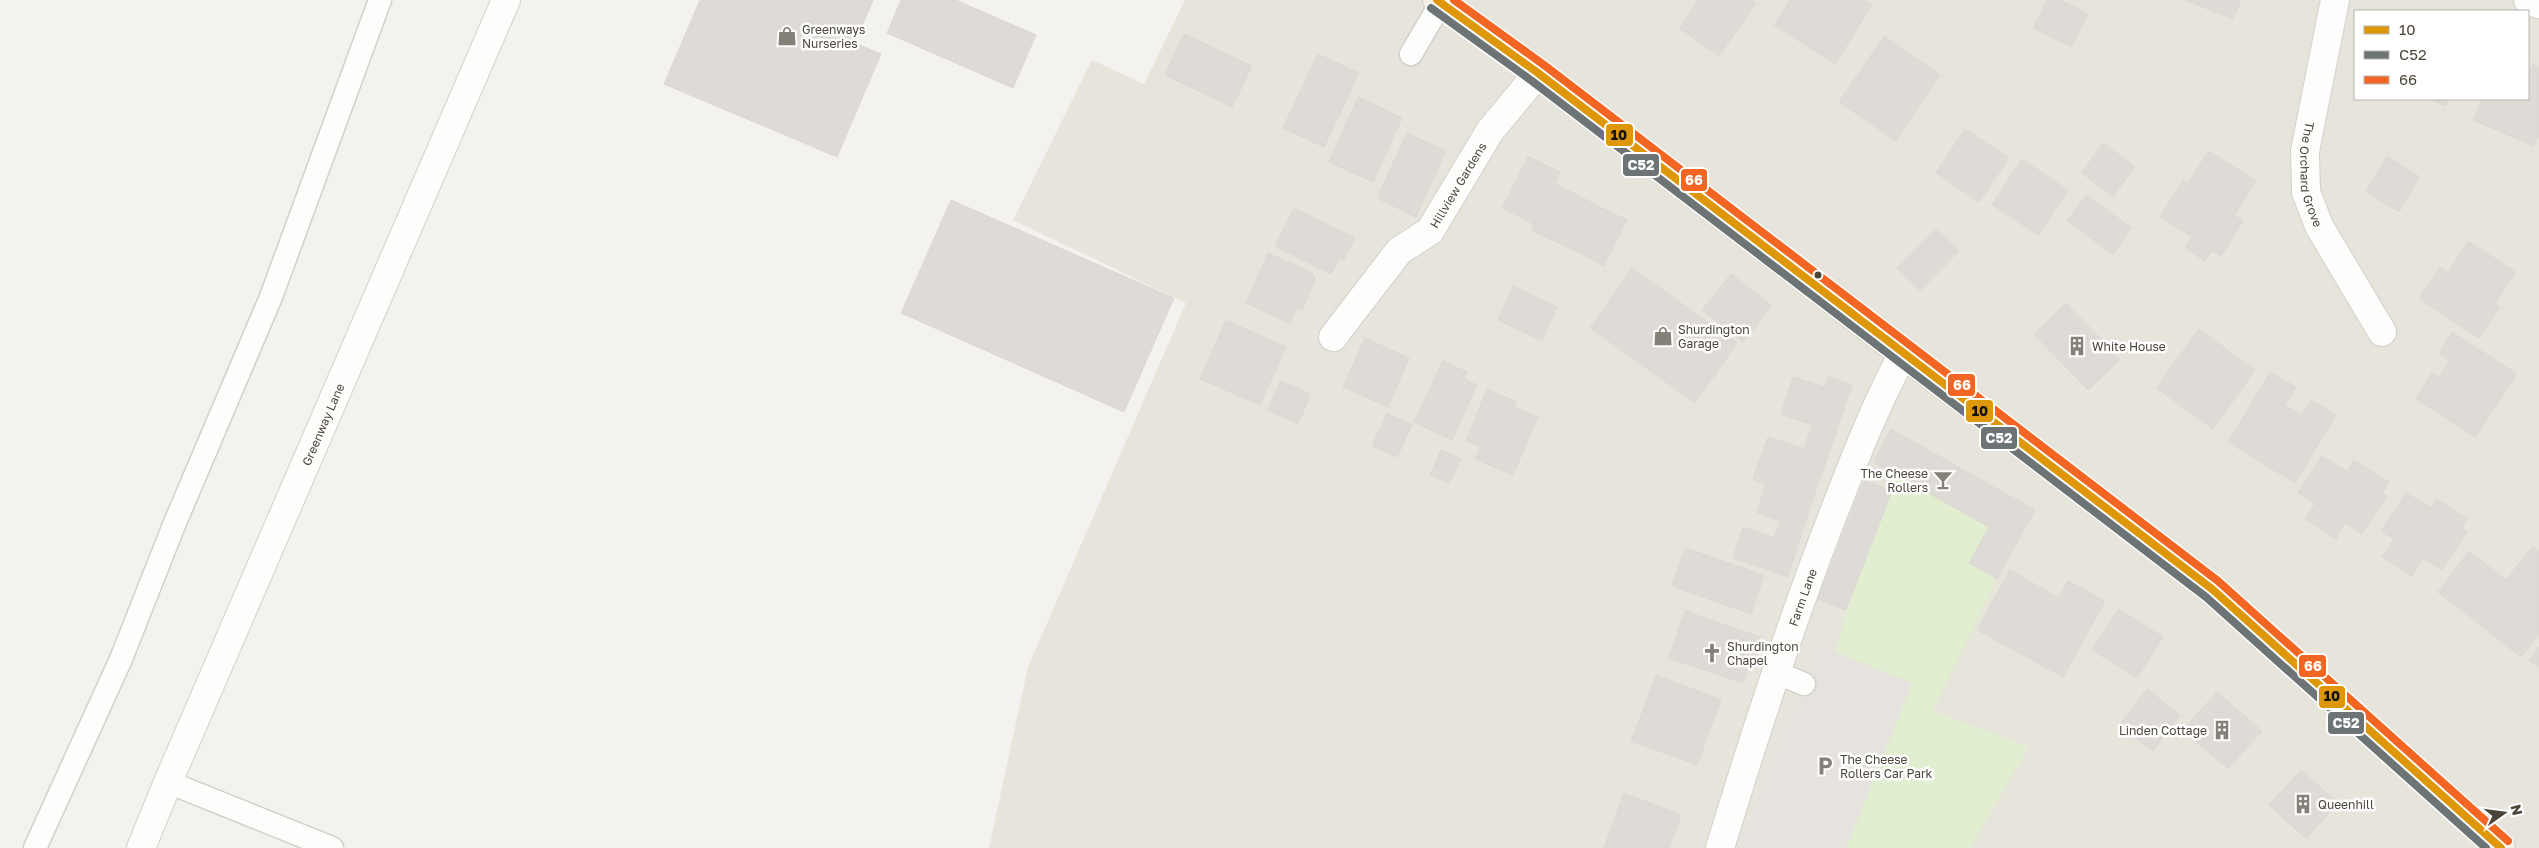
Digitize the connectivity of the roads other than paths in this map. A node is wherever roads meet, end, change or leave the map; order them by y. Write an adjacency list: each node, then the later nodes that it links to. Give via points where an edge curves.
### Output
1 (380, 0): 15 (lane, via 271,297 121,659)
2 (506, 0): 14 (street, Greenway Lane)
3 (2335, 0): 9 (street, The Orchard Grove, via 2305,151 2306,192 2319,226)
4 (2528, 0): 6 (street)
5 (1439, 2): 7 (lane); 8 (main road)
6 (2539, 4)
7 (1411, 54)
8 (1538, 73): 10 (street, Hillview Gardens, via 1490,131 1430,231 1399,251); 11 (main road)
9 (2382, 332)
10 (1333, 337)
11 (1903, 354): 12 (street, Farm Lane, via 1878,398); 19 (main road, via 2212,589)
12 (1775, 672): 13 (lane); 18 (street, Farm Lane)
13 (1804, 684)
14 (168, 782): 16 (street, Greenway Lane); 17 (lane)
15 (35, 848)
16 (141, 848)
17 (332, 848)
18 (1720, 848)
19 (2501, 848)

